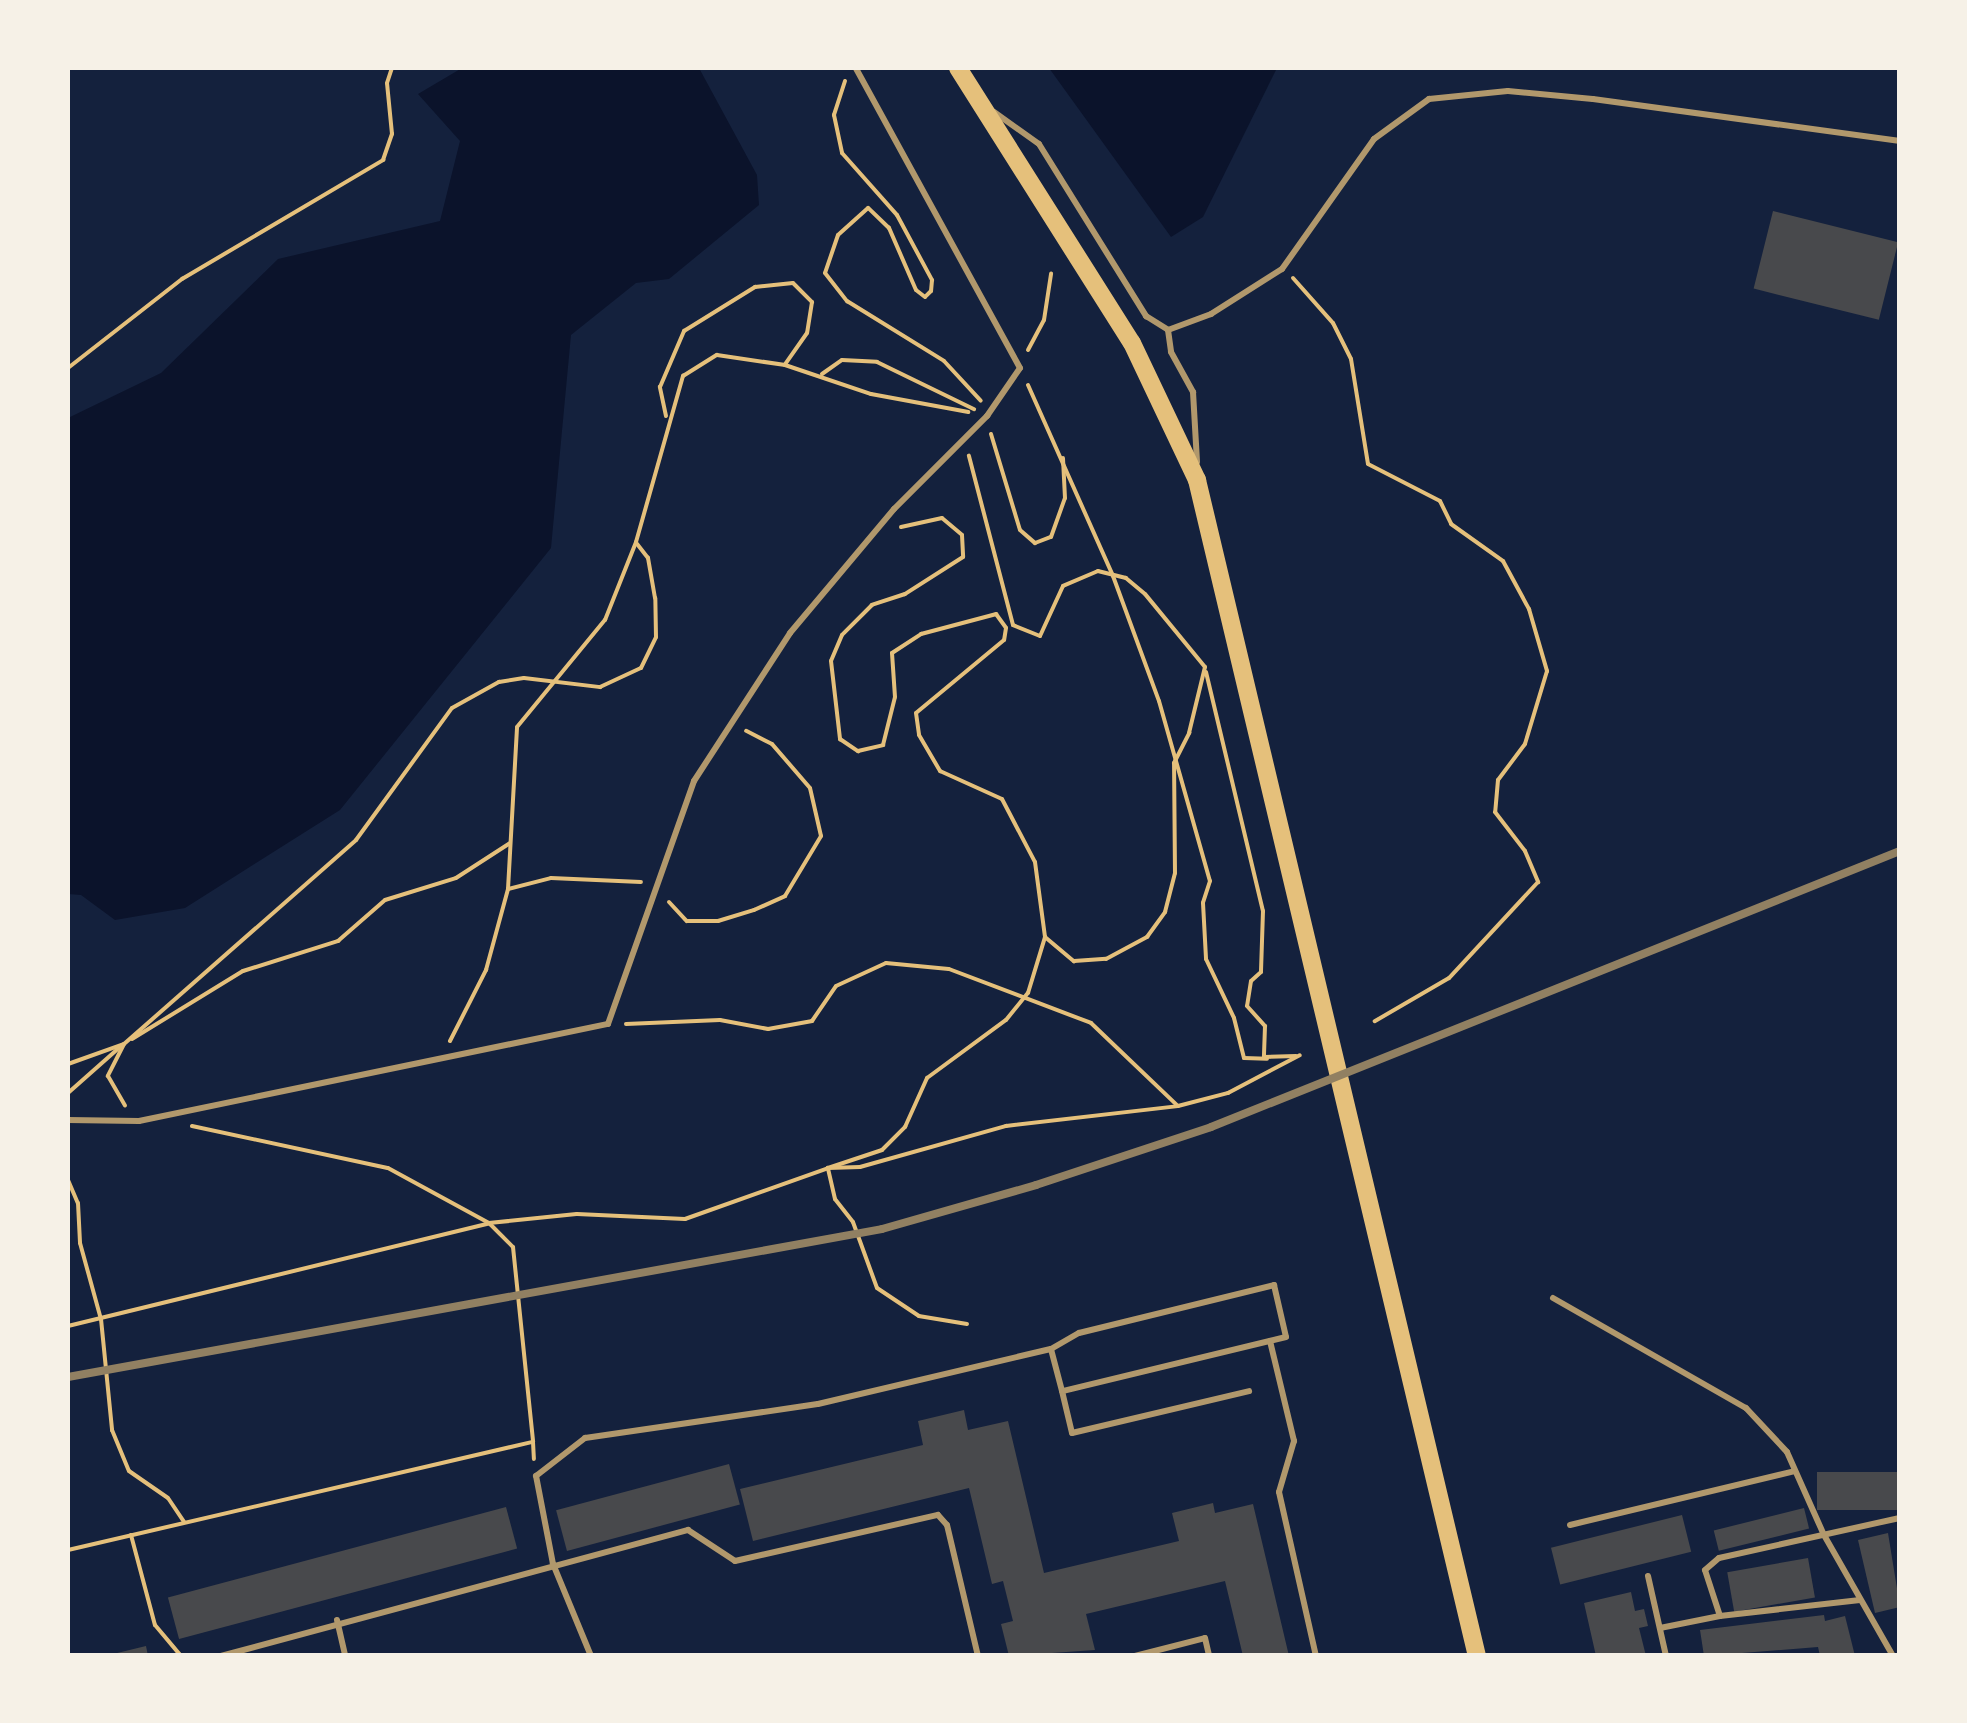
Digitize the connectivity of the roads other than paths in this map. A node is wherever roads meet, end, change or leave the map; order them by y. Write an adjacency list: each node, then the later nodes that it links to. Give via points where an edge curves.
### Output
1 (853, 68): 7 (lane, via 1020,368 987,416 873,534 790,633 694,781 608,1024 138,1121)
2 (958, 68): 3 (main road)
3 (982, 104): 5 (lane, via 1039,144 1146,316); 6 (main road, via 1132,343)
4 (1900, 141): 5 (lane, via 1593,99 1453,93 1406,111 1374,139 1282,268 1210,314)
5 (1168, 330): 6 (lane, via 1171,352 1193,392)
6 (1197, 480): 30 (main road)
7 (68, 1120)
8 (1553, 1298): 13 (lane, via 1746,1408)
9 (1270, 1341): 10 (lane, via 1286,1337 1274,1285 1079,1334); 12 (lane); 29 (lane, via 1294,1441 1279,1492)
10 (1051, 1349): 12 (lane); 17 (lane, via 818,1404 585,1438 536,1476)
11 (1250, 1390): 12 (lane, via 1072,1434)
12 (1062, 1391)
13 (1795, 1471): 15 (lane); 16 (lane)
14 (1900, 1518): 16 (lane)
15 (1570, 1525)
16 (1824, 1535): 19 (lane); 20 (lane, via 1719,1558 1705,1570)
17 (553, 1564): 21 (lane); 25 (lane); 26 (lane, via 688,1530 735,1561 938,1515 947,1525)
18 (1648, 1576): 22 (lane)
19 (1861, 1600): 20 (lane); 32 (lane)
20 (1720, 1616): 22 (lane)
21 (336, 1620): 23 (lane); 24 (lane)
22 (1660, 1628): 31 (lane)
23 (221, 1656)
24 (345, 1656)
25 (591, 1656)
26 (978, 1656)
27 (1136, 1656): 28 (lane, via 1205,1638)
28 (1209, 1656)
29 (1316, 1656)
30 (1477, 1656)
31 (1666, 1656)
32 (1893, 1656)

